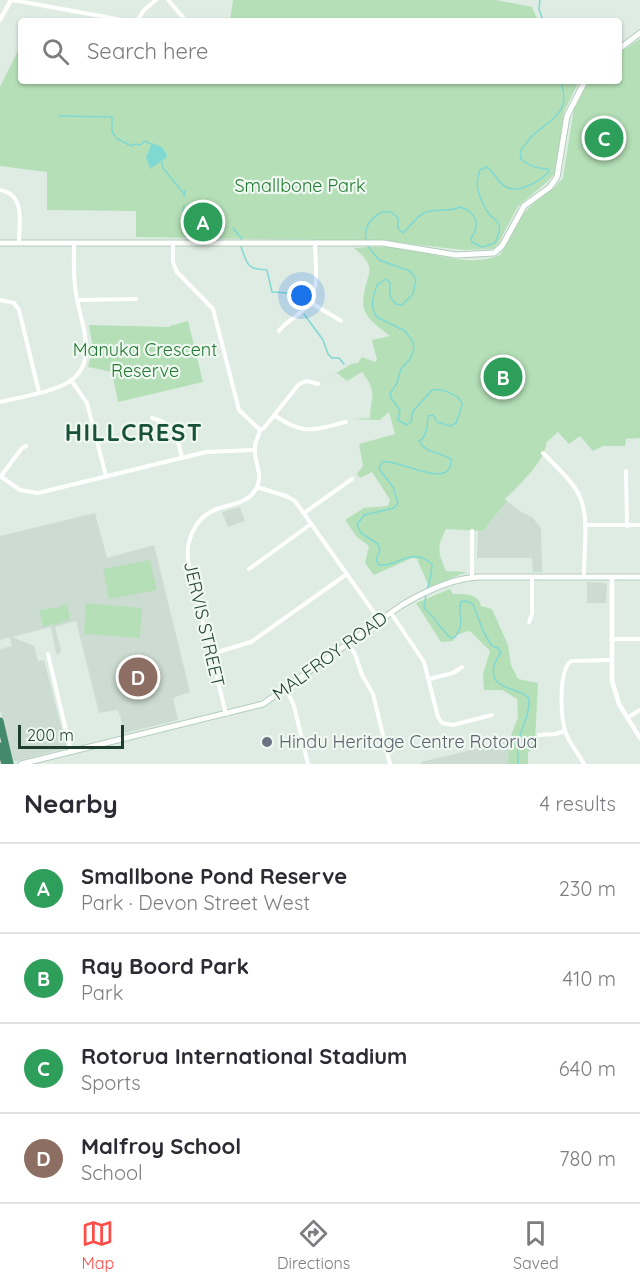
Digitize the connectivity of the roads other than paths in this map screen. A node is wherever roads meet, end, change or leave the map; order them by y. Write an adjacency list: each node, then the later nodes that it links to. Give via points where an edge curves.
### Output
1 (12, 0): 4 (street); 7 (street)
2 (156, 0): 5 (street)
3 (168, 0): 6 (street)
4 (111, 18)
5 (139, 18)
6 (183, 18)
7 (0, 20)
8 (640, 33): 9 (main road)
9 (622, 47)
10 (583, 84): 16 (main road, via 567,116 557,177 521,210 497,251 456,255 401,245)
11 (0, 190): 12 (street, via 11,193 18,201)
12 (19, 242): 13 (main road); 14 (main road)
13 (74, 242): 15 (main road); 19 (street)
14 (0, 243)
15 (173, 243): 16 (main road); 30 (street, via 177,272 213,309 239,410)
16 (315, 243): 20 (street, via 315,283)
17 (136, 299): 19 (street)
18 (0, 300): 25 (street, via 14,303 19,310)
19 (77, 300): 23 (street, via 87,348 82,368)
20 (310, 302): 21 (street); 22 (street)
21 (341, 321)
22 (279, 331)
23 (71, 381): 25 (street); 37 (street, via 87,403)
24 (318, 384): 27 (street, via 298,384)
25 (39, 392): 26 (street)
26 (0, 402)
27 (274, 415): 29 (street, via 301,430); 30 (street)
28 (152, 418): 34 (street, via 172,428)
29 (346, 422)
30 (260, 430): 32 (street)
31 (26, 446): 36 (street)
32 (254, 450): 34 (street, via 213,450); 39 (street, via 260,472)
33 (543, 453): 42 (street, via 576,488)
34 (182, 458): 37 (street)
35 (627, 471): 44 (street)
36 (0, 476): 37 (street, via 15,488 32,493)
37 (106, 476)
38 (352, 479): 40 (street)
39 (257, 487): 40 (street, via 291,498); 60 (street, JERVIS STREET, via 249,497 205,516 190,538 188,559)
40 (304, 513): 41 (street)
41 (312, 524): 46 (street); 47 (street)
42 (585, 525): 44 (street); 50 (street)
43 (640, 525): 44 (street)
44 (627, 526)
45 (472, 531): 48 (street)
46 (249, 569)
47 (347, 574): 54 (street); 60 (street, via 251,642)
48 (472, 577): 49 (main road, MALFROY ROAD); 53 (main road, MALFROY ROAD, via 420,596)
49 (532, 577): 50 (main road, MALFROY ROAD); 55 (street)
50 (584, 577): 51 (main road, MALFROY ROAD)
51 (612, 577): 52 (main road, MALFROY ROAD); 56 (street)
52 (640, 577)
53 (391, 613): 54 (main road, MALFROY ROAD); 63 (street, via 421,656)
54 (380, 621): 58 (main road, MALFROY ROAD)
55 (529, 622)
56 (611, 639): 57 (street); 61 (street)
57 (640, 639)
58 (348, 644): 64 (main road, MALFROY ROAD); 79 (street, via 373,694)
59 (48, 654): 74 (street)
60 (211, 654): 66 (street, JERVIS STREET)
61 (611, 660): 68 (street, via 614,689); 70 (street, via 576,660 567,664 563,677)
62 (462, 667): 63 (street)
63 (429, 679): 67 (street, via 438,717 444,725)
64 (286, 688): 66 (main road, MALFROY ROAD, via 262,704); 78 (street)
65 (640, 710): 68 (street)
66 (226, 714): 74 (main road, MALFROY ROAD)
67 (492, 716)
68 (627, 718): 72 (street)
69 (0, 721): 76 (highway)
70 (565, 731): 71 (street); 80 (street)
71 (539, 735)
72 (640, 738)
73 (0, 746): 75 (highway)
74 (71, 752): 77 (main road, MALFROY ROAD)
75 (5, 764)
76 (10, 764)
77 (21, 764)
78 (308, 764)
79 (390, 764)
80 (584, 764)

